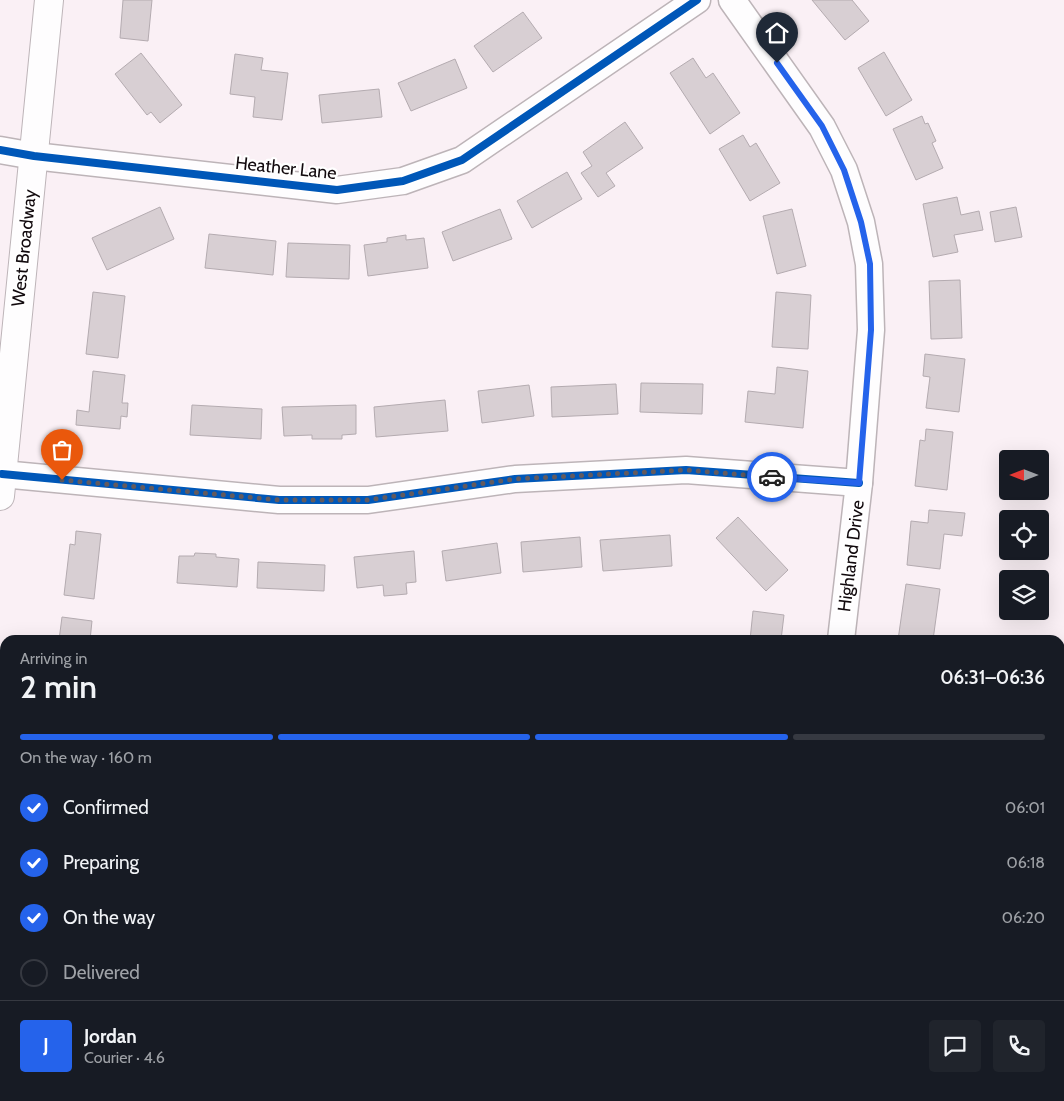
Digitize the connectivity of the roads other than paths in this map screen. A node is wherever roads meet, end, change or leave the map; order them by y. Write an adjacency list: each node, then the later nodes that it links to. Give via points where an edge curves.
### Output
1 (49, 0): 5 (main road, West Broadway)
2 (697, 0): 5 (street, Heather Lane, via 462,160 402,181 338,190)
3 (732, 0): 6 (street, Highland Drive, via 822,126 844,170 861,222 870,264 872,307)
4 (0, 150): 5 (street, Heather Lane)
5 (34, 156): 7 (main road, West Broadway)
6 (859, 483): 7 (street, via 686,470 515,479 368,500 279,500); 8 (street, Highland Drive)
7 (1, 485)
8 (842, 635)

